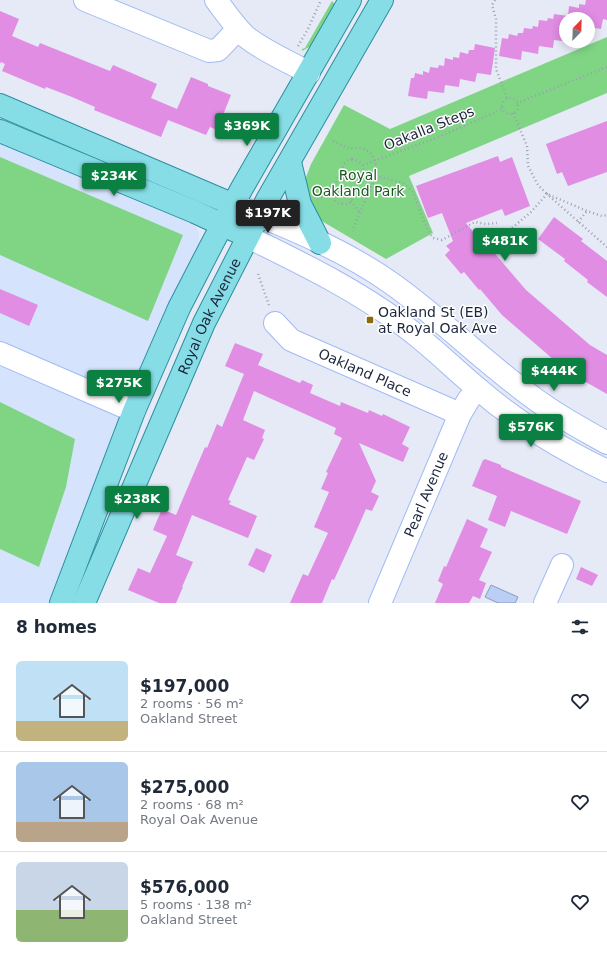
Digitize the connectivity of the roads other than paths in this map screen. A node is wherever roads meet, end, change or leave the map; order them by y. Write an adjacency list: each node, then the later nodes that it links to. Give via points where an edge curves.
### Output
1 (85, 0): 5 (street, via 209,51 218,50)
2 (216, 0): 5 (street)
3 (350, 0): 6 (main road, Royal Oak Avenue)
4 (382, 0): 9 (main road, Royal Oak Avenue)
5 (238, 29): 6 (street, via 255,43)
6 (309, 73): 10 (main road, Royal Oak Avenue)
7 (0, 105): 10 (main road)
8 (0, 131): 12 (main road)
9 (290, 162): 11 (main road, Royal Oak Avenue); 14 (main road, via 300,204)
10 (234, 205): 11 (street); 12 (main road, Royal Oak Avenue)
11 (259, 215): 13 (main road, Royal Oak Avenue); 14 (street)
12 (222, 225): 13 (main road); 18 (main road, Royal Oak Avenue, via 179,308)
13 (248, 237): 17 (street, via 366,299 403,325); 24 (main road, Royal Oak Avenue, via 204,323)
14 (320, 242): 20 (street, via 366,266 391,283 428,310 544,406)
15 (275, 323): 19 (street, Oakland Place, via 292,340)
16 (0, 353): 18 (street)
17 (478, 389): 19 (street, Pearl Avenue); 21 (street, via 541,435)
18 (134, 412): 23 (main road, Royal Oak Avenue)
19 (460, 414): 25 (street, Pearl Avenue)
20 (607, 443)
21 (607, 471)
22 (562, 565): 26 (street)
23 (61, 603)
24 (84, 603)
25 (380, 603)
26 (546, 603)

